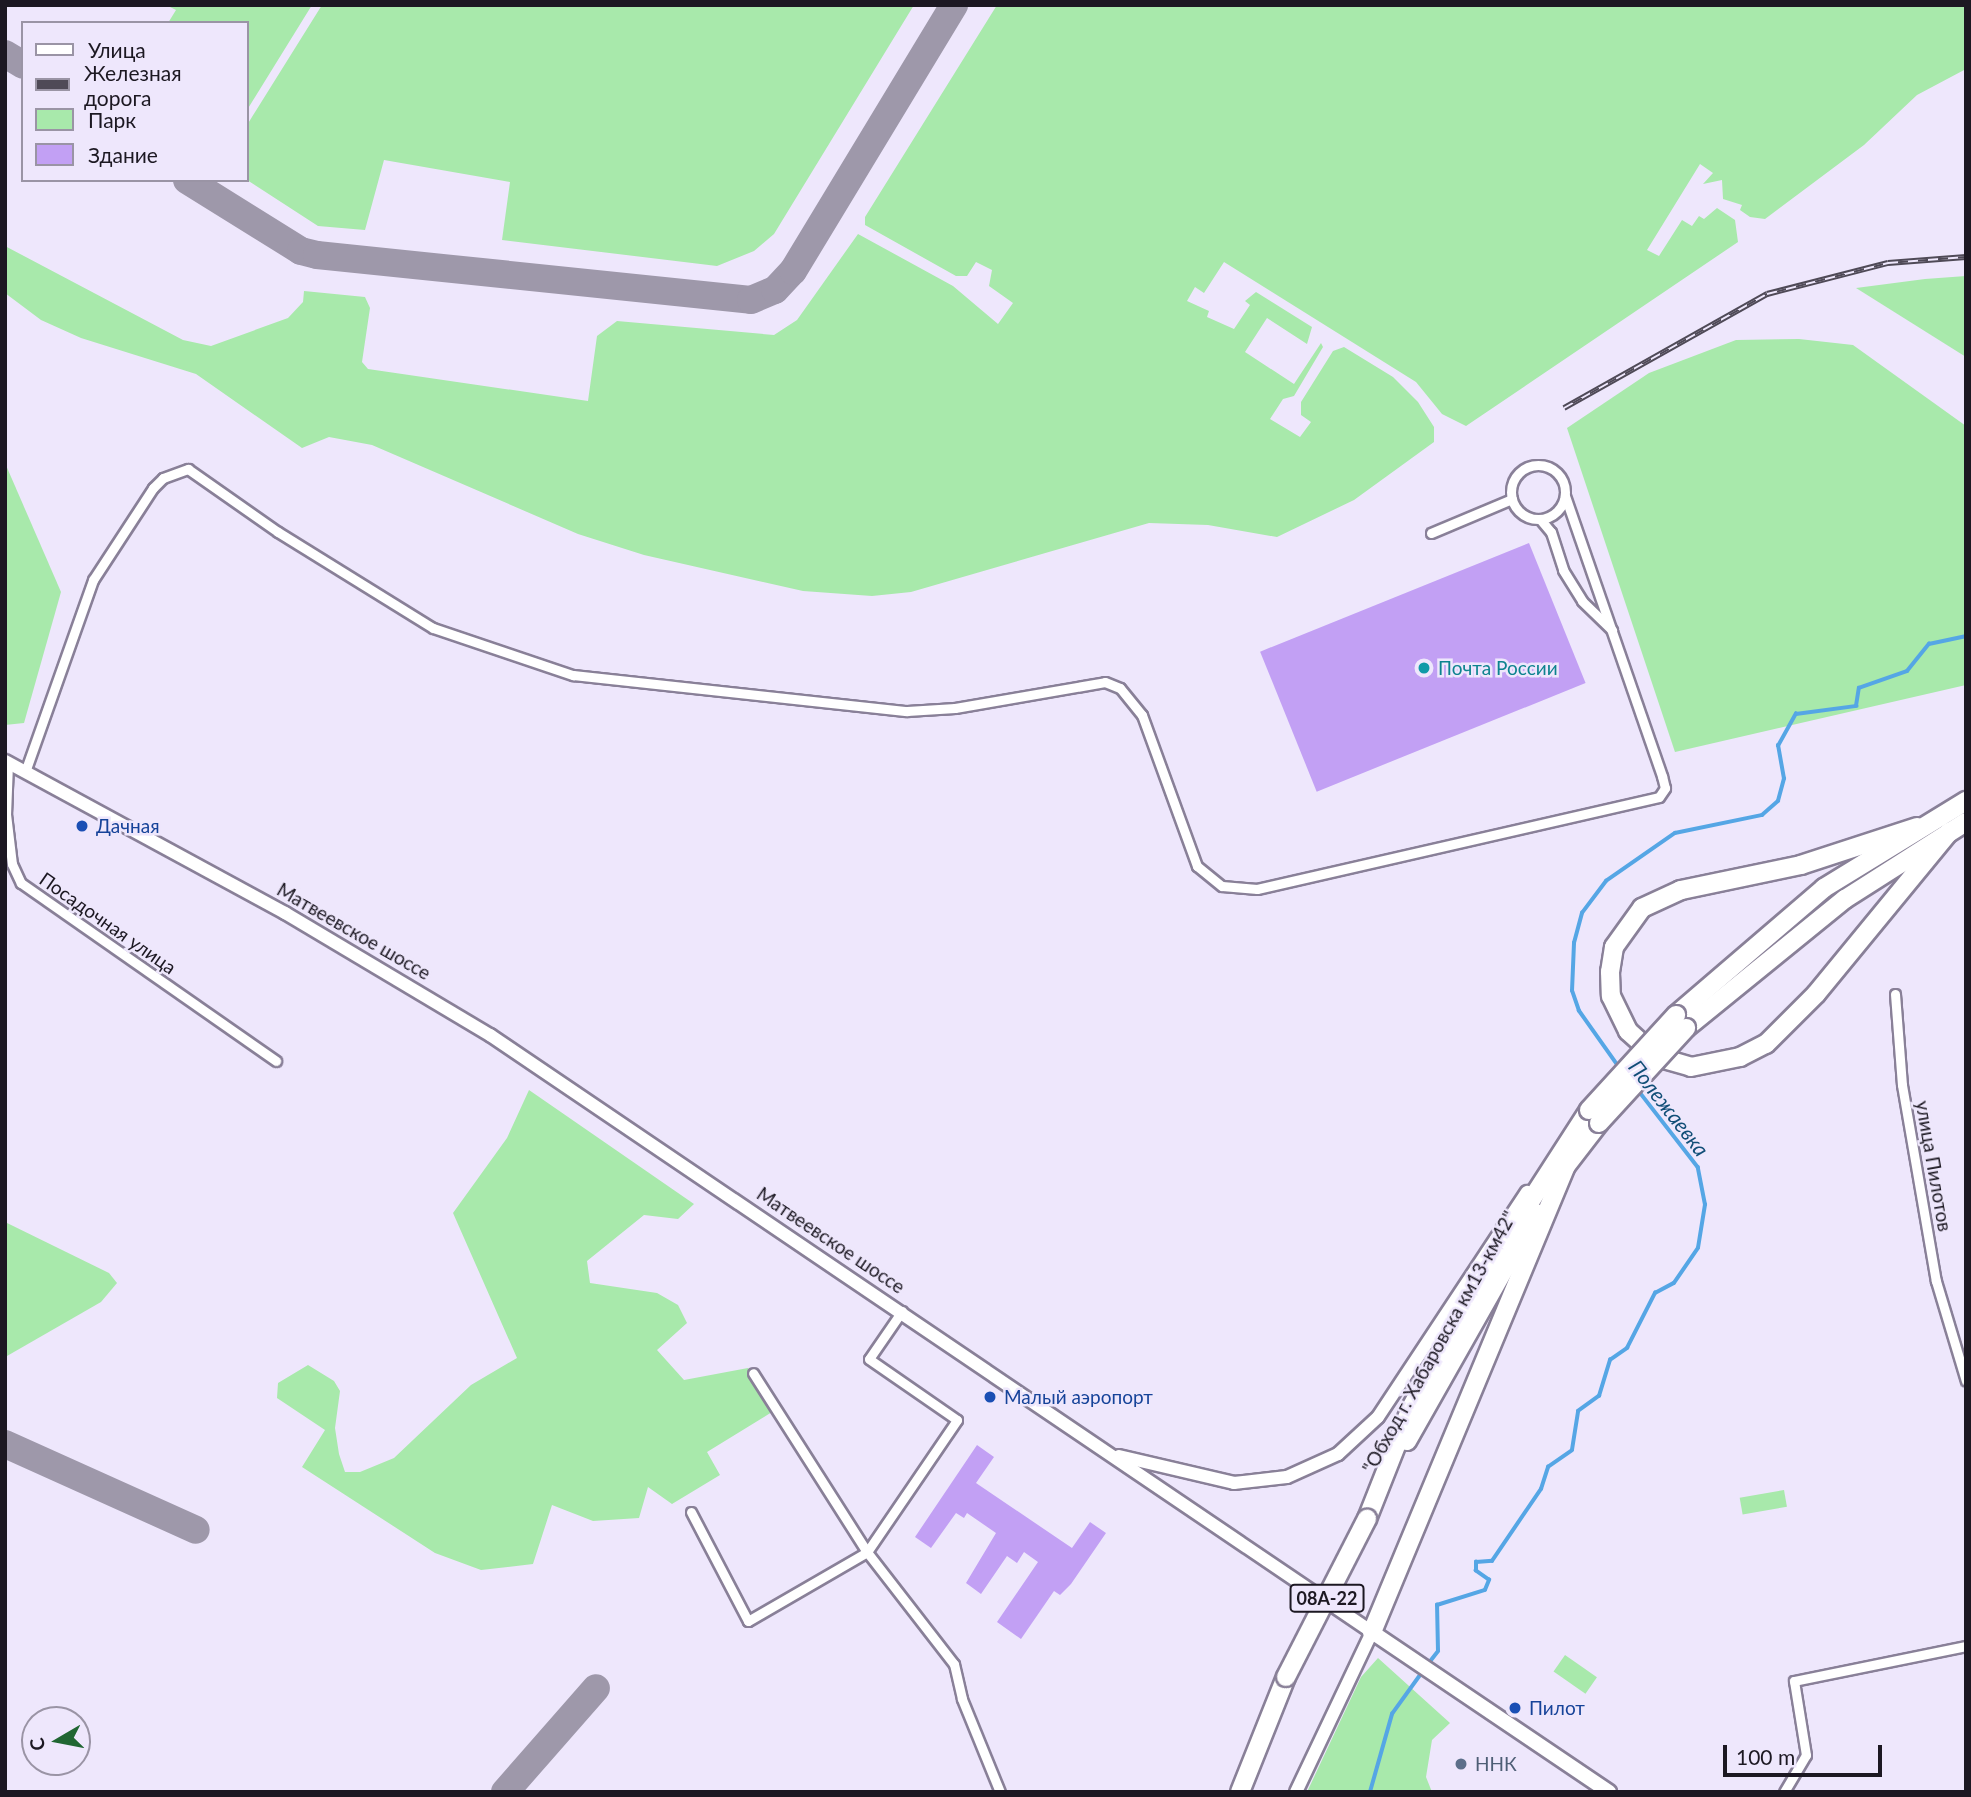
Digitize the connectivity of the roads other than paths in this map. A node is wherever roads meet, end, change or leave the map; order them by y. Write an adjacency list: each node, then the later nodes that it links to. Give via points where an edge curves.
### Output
1 (1565, 496): 2 (street, via 1561,478 1541,465 1518,475); 3 (street, via 1556,512); 5 (street)
2 (1512, 499): 3 (street, via 1522,514); 4 (street)
3 (1539, 519): 5 (street, via 1551,532 1563,570 1582,601)
4 (1430, 533)
5 (1615, 634): 7 (street, via 1662,776 1665,788 1659,797 1292,882 1237,889 1208,879 1197,866 1142,715 1126,694 1105,682 968,706 907,711 573,676 433,628 188,469 176,471 153,488 93,580)
6 (7, 762): 7 (main road, Матвеевское шоссе); 14 (street, Посадочная улица, via 6,814 12,864 21,883)
7 (24, 772): 16 (main road, Матвеевское шоссе, via 405,983 560,1080)
8 (1966, 801): 10 (highway, "Обход г. Хабаровска км13-км42")
9 (1966, 822): 11 (highway, "Обход г. Хабаровска км13-км42")
10 (1917, 827): 11 (highway, via 1801,865 1681,890 1642,908 1614,947 1610,972 1611,996 1628,1031 1657,1057 1691,1067 1740,1057 1766,1044 1816,994); 13 (highway, "Обход г. Хабаровска км13-км42", via 1752,944)
11 (1949, 832): 13 (highway, "Обход г. Хабаровска км13-км42", via 1791,938)
12 (1895, 994): 18 (street, улица Пилотов, via 1902,1085 1936,1281)
13 (1681, 1021): 15 (highway, "Обход г. Хабаровска км13-км42", bridge)
14 (276, 1061)
15 (1563, 1157): 19 (main road, via 1498,1230 1378,1417 1338,1454 1287,1477 1234,1483); 22 (highway); 25 (highway, "Обход г. Хабаровска км13-км42" / 08А-22, bridge, via 1417,1397 1367,1519 1286,1677)
16 (902, 1311): 19 (main road, Матвеевское шоссе); 21 (street, via 869,1359 957,1420)
17 (753, 1373): 21 (street)
18 (1966, 1381)
19 (1109, 1453): 22 (main road, Матвеевское шоссе)
20 (691, 1513): 21 (street, via 748,1621)
21 (867, 1552): 24 (street, via 954,1664 962,1699)
22 (1372, 1632): 26 (main road); 27 (main road, Матвеевское шоссе)
23 (1966, 1646): 28 (street, via 1794,1681 1806,1755)
24 (1000, 1792)
25 (1240, 1792)
26 (1296, 1792)
27 (1609, 1792)
28 (1784, 1792)

